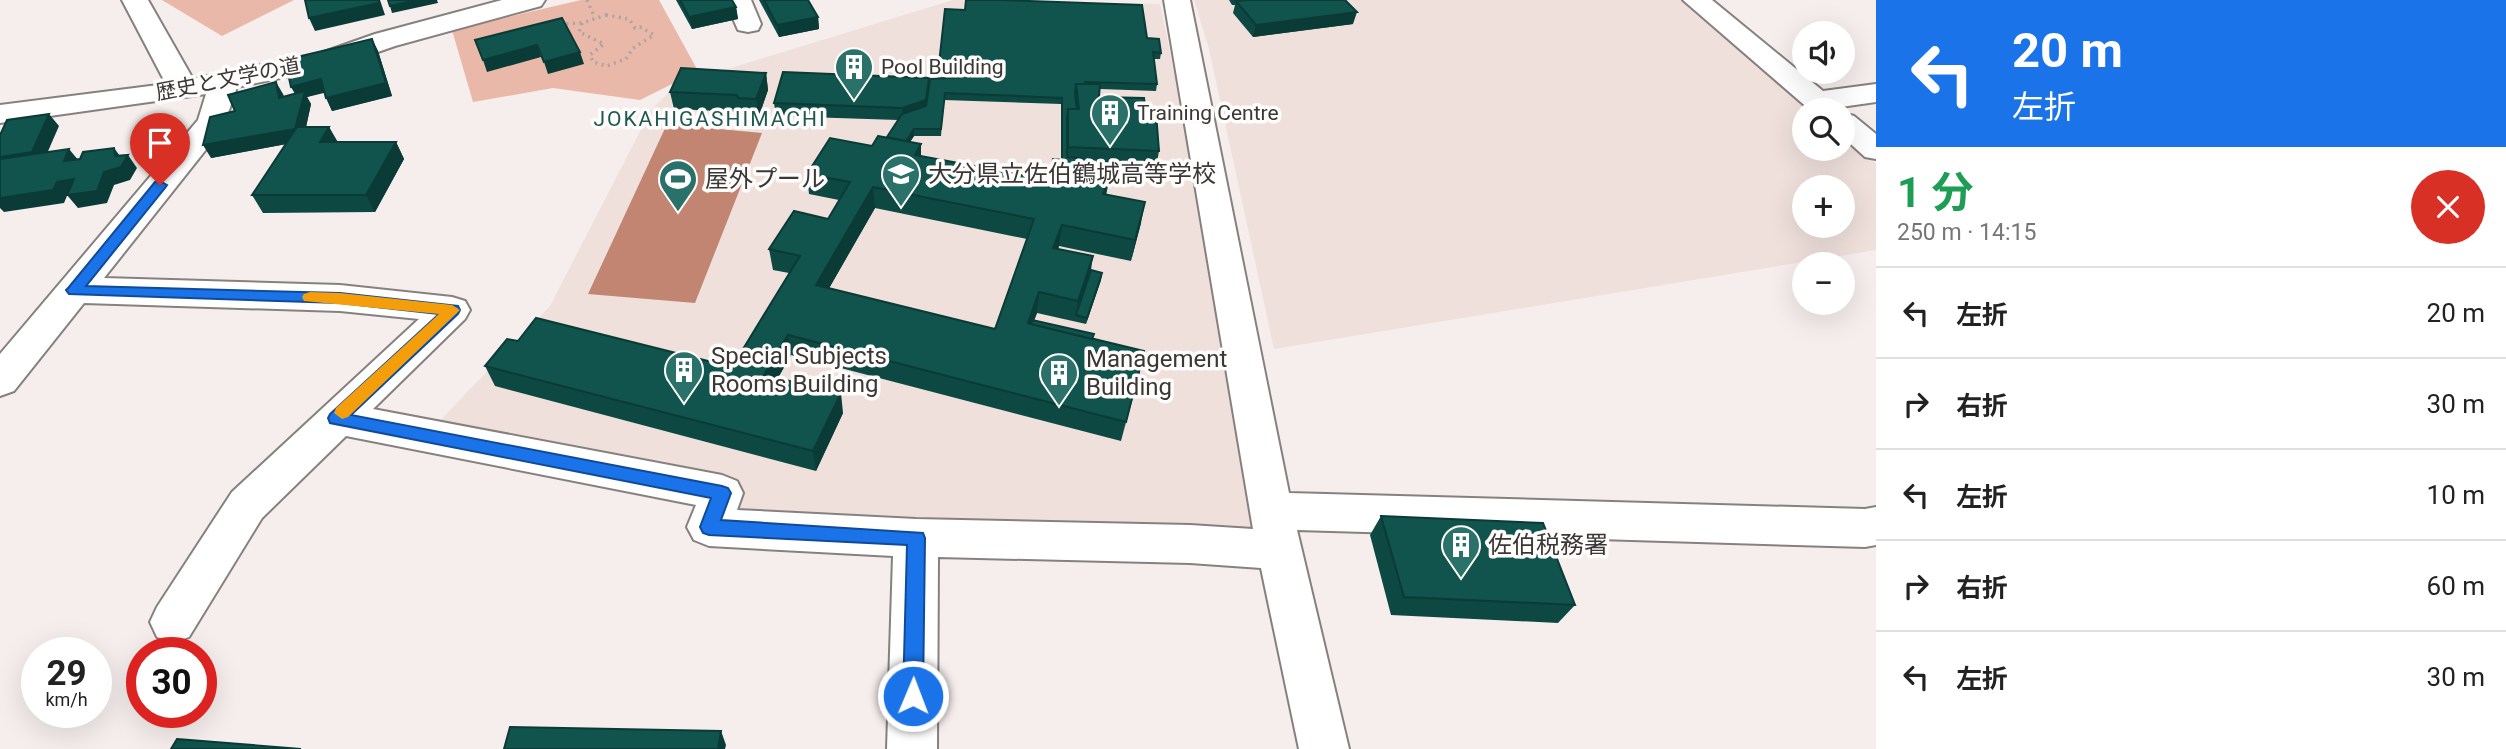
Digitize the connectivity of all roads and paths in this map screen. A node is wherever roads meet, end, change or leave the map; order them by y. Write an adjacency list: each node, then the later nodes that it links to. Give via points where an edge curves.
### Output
1 (135, 0): 10 (street)
2 (532, 0): 9 (street, 歴史と文学の道, via 328,60)
3 (587, 0): 6 (path)
4 (1177, 0): 21 (street)
5 (1696, 0): 12 (street)
6 (595, 18): 8 (path); 8 (path, via 629,19 635,28 654,35 633,48 626,59 607,66 593,62 590,55 604,44 579,32)
7 (551, 23): 8 (path)
8 (582, 23)
9 (225, 81): 10 (street, 歴史と文学の道); 17 (street, via 212,122)
10 (184, 90): 14 (street, 歴史と文学の道)
11 (1876, 93): 13 (street)
12 (1812, 98)
13 (1855, 98)
14 (0, 114)
15 (1855, 132): 16 (street)
16 (1876, 150)
17 (74, 290): 18 (street); 19 (street, via 340,298 452,310)
18 (0, 381)
19 (336, 418): 22 (street, via 722,493 709,527); 23 (street, via 247,505)
20 (1876, 526): 21 (street)
21 (1275, 531): 22 (street, via 1190,544); 25 (street)
22 (916, 538): 24 (street)
23 (173, 622)
24 (912, 749)
25 (1324, 749)

